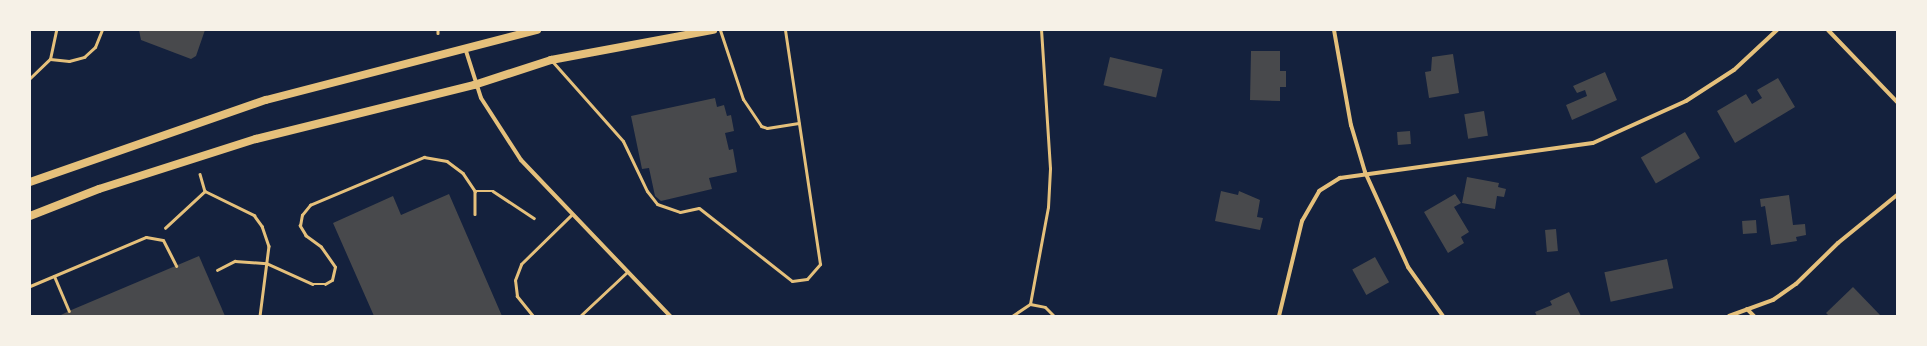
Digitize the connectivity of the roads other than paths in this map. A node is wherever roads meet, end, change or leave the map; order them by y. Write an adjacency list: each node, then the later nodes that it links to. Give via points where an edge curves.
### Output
1 (56, 30): 12 (lane)
2 (102, 30): 12 (lane, via 95,47 84,57 69,61)
3 (536, 30): 11 (main road, via 506,36)
4 (712, 30): 13 (main road)
5 (720, 30): 17 (lane, via 742,99 761,126 767,128)
6 (785, 30): 17 (lane)
7 (1041, 30): 27 (lane, via 1050,168 1048,206)
8 (1334, 30): 18 (street, via 1351,125)
9 (1777, 30): 18 (street, via 1734,70 1686,101 1593,143)
10 (1828, 30): 16 (street)
11 (466, 51): 15 (street); 19 (main road, via 266,100)
12 (50, 59): 14 (lane)
13 (551, 60): 15 (main road); 17 (lane, via 622,141 647,191 657,204 680,212 699,208 792,281 812,277 819,260)
14 (30, 78)
15 (474, 85): 21 (street, via 494,124 521,160); 22 (main road, via 230,146 99,189)
16 (1897, 102)
17 (799, 123)
18 (1365, 172): 35 (street, via 1340,178 1319,192 1302,221); 36 (street, via 1408,266)
19 (30, 182)
20 (1897, 195): 28 (street, via 1838,243 1796,284 1773,300)
21 (572, 214): 24 (street); 30 (lane, via 521,264 515,280 517,296)
22 (30, 216)
23 (176, 266): 25 (lane, via 159,238 146,237)
24 (627, 272): 31 (lane); 32 (street)
25 (54, 276): 26 (lane); 29 (lane)
26 (30, 286)
27 (1030, 304): 33 (lane); 34 (lane, via 1045,307)
28 (1747, 309): 37 (street); 38 (street)
29 (69, 312)
30 (533, 316)
31 (580, 316)
32 (670, 316)
33 (1012, 316)
34 (1054, 316)
35 (1279, 316)
36 (1443, 316)
37 (1729, 316)
38 (1754, 316)

